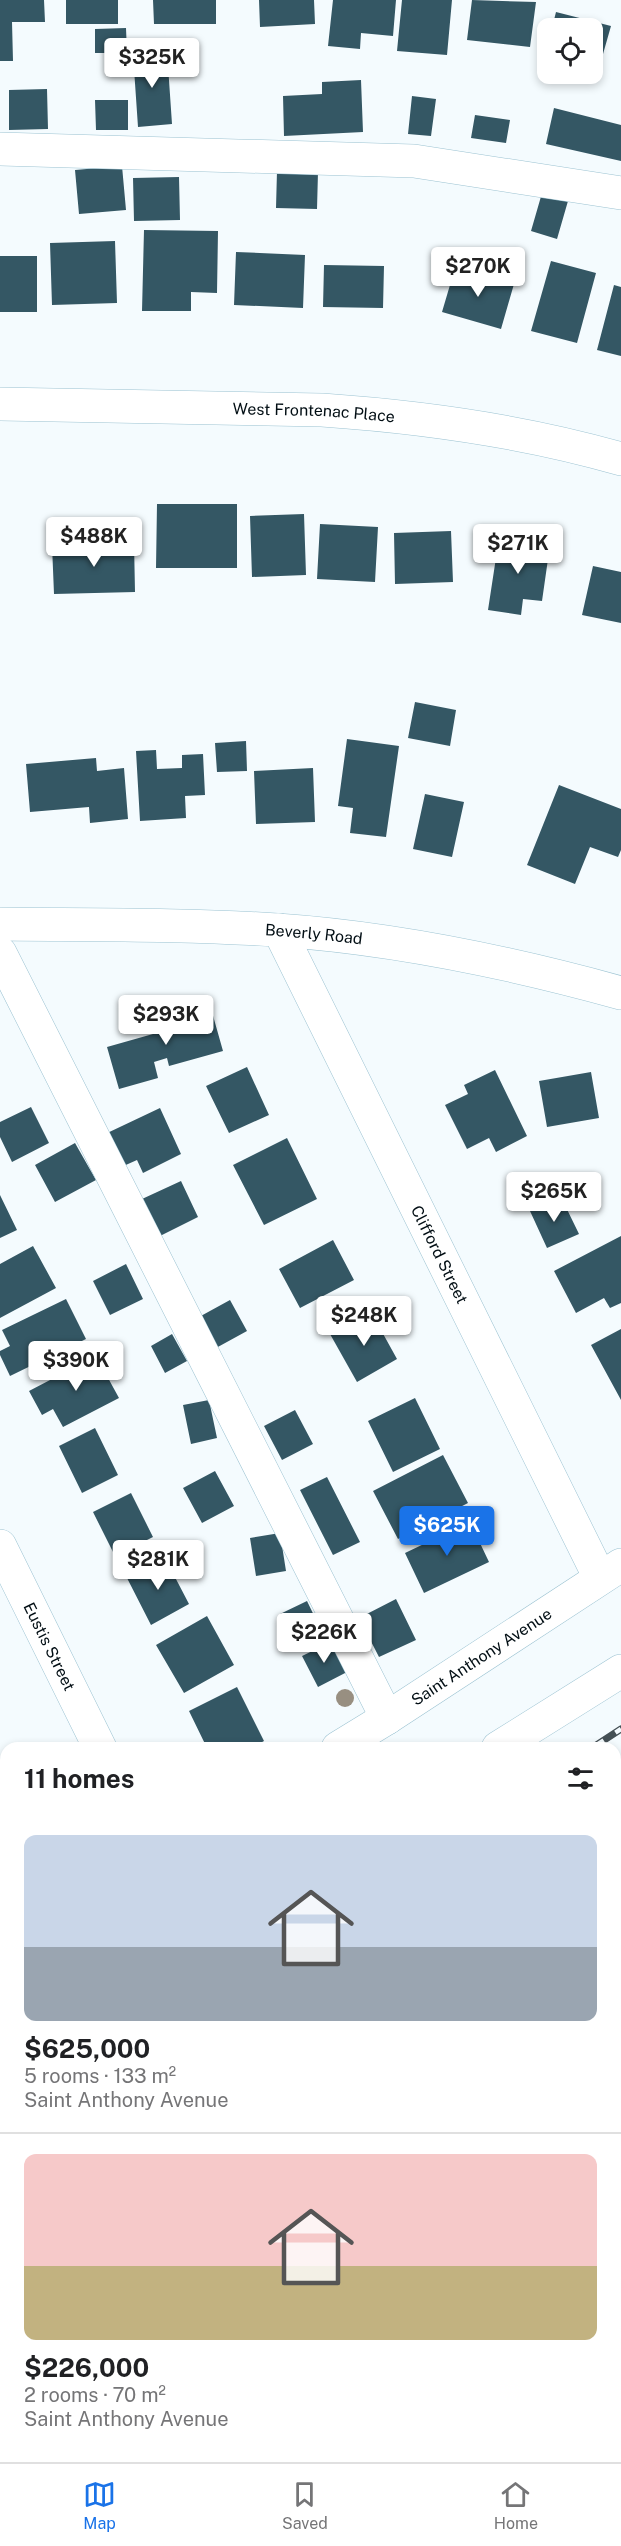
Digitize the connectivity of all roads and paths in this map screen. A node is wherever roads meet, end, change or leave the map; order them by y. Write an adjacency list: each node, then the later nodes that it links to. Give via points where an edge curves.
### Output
1 (0, 149): 2 (main road, via 414,161)
2 (621, 193)
3 (0, 404): 4 (main road, West Frontenac Place, via 367,413 481,427)
4 (621, 459)
5 (0, 924): 6 (main road, Beverly Road)
6 (279, 930): 8 (main road, Beverly Road, via 427,948 540,971); 10 (main road, Clifford Street)
7 (0, 953): 12 (main road)
8 (621, 993)
9 (0, 1546): 13 (main road, Eustis Street)
10 (610, 1571): 12 (main road, Saint Anthony Avenue)
11 (621, 1671): 15 (main road)
12 (387, 1718): 14 (main road, Saint Anthony Avenue)
13 (97, 1742)
14 (348, 1742)
15 (508, 1742)

